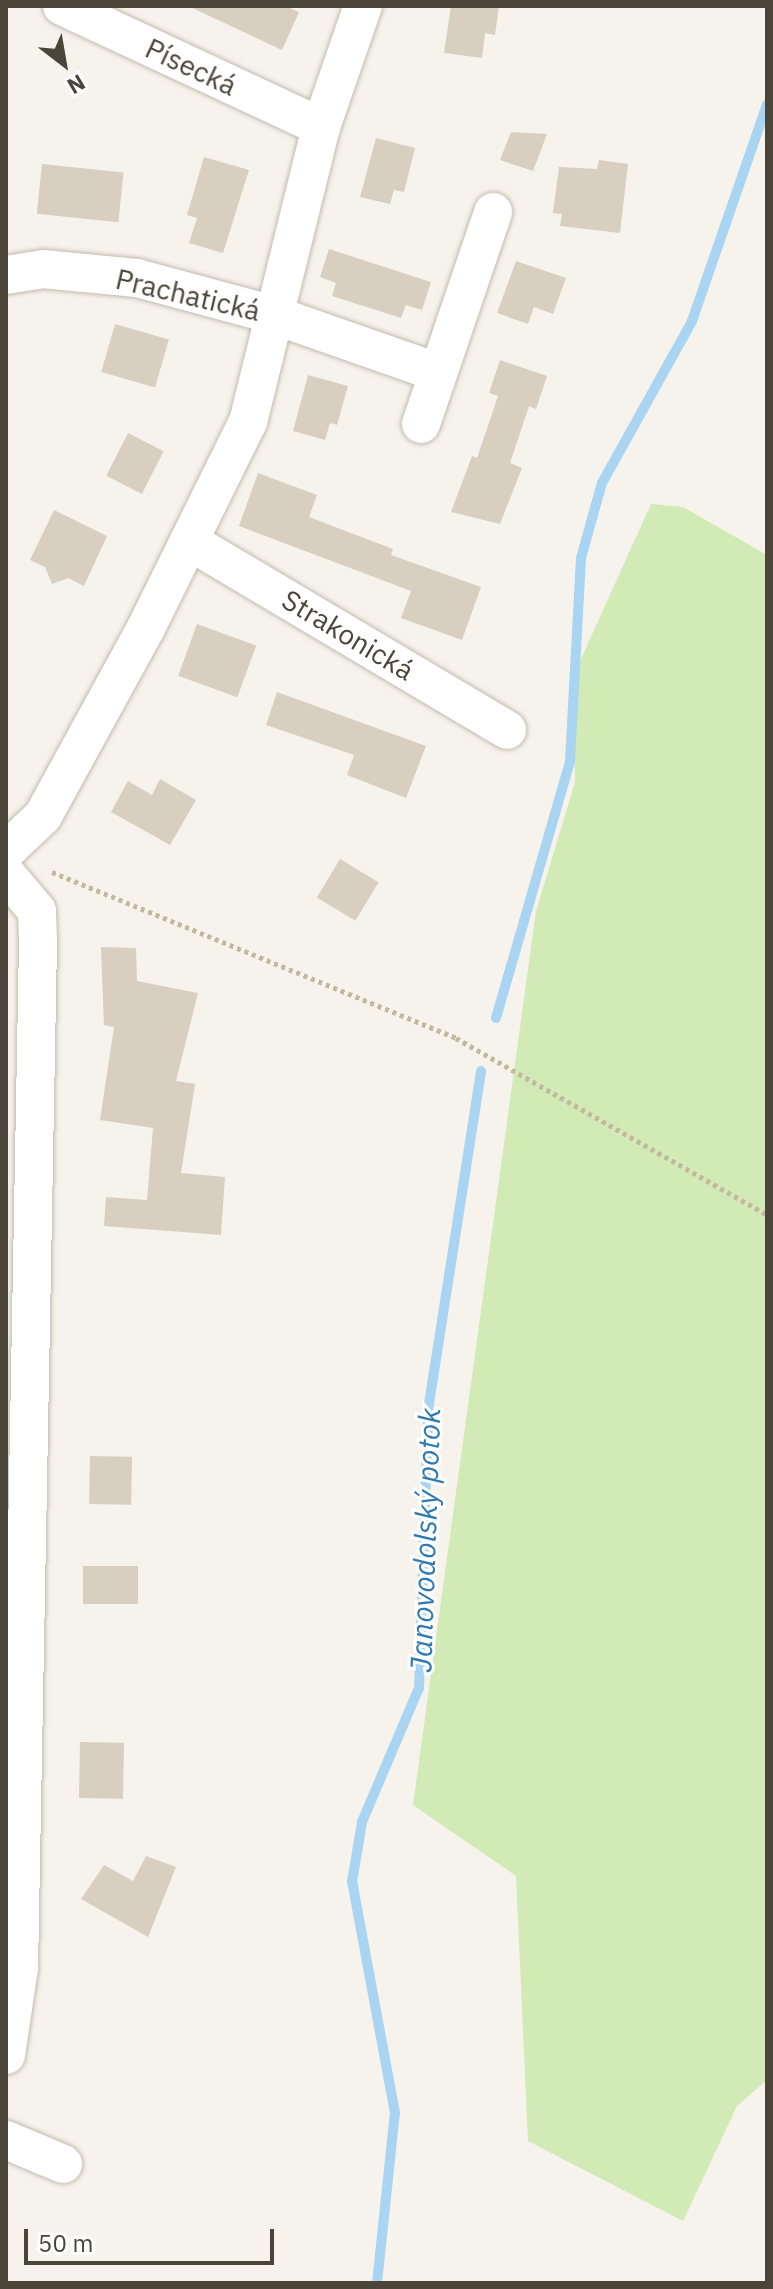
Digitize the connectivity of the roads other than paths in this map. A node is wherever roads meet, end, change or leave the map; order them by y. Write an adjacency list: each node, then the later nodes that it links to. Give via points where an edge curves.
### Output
1 (62, 6): 3 (street, Písecká)
2 (363, 6): 3 (street)
3 (321, 127): 6 (street)
4 (493, 212): 7 (street)
5 (6, 275): 6 (street, Prachatická, via 43,269 137,278)
6 (274, 315): 7 (street); 9 (street, via 248,422)
7 (437, 372): 8 (street)
8 (421, 424)
9 (189, 541): 10 (street, Strakonická); 11 (street, via 43,816)
10 (507, 730)
11 (6, 851)
12 (6, 874): 13 (street, via 37,911 38,943 19,1968)
13 (6, 2055)
14 (6, 2140): 15 (street)
15 (63, 2164)

